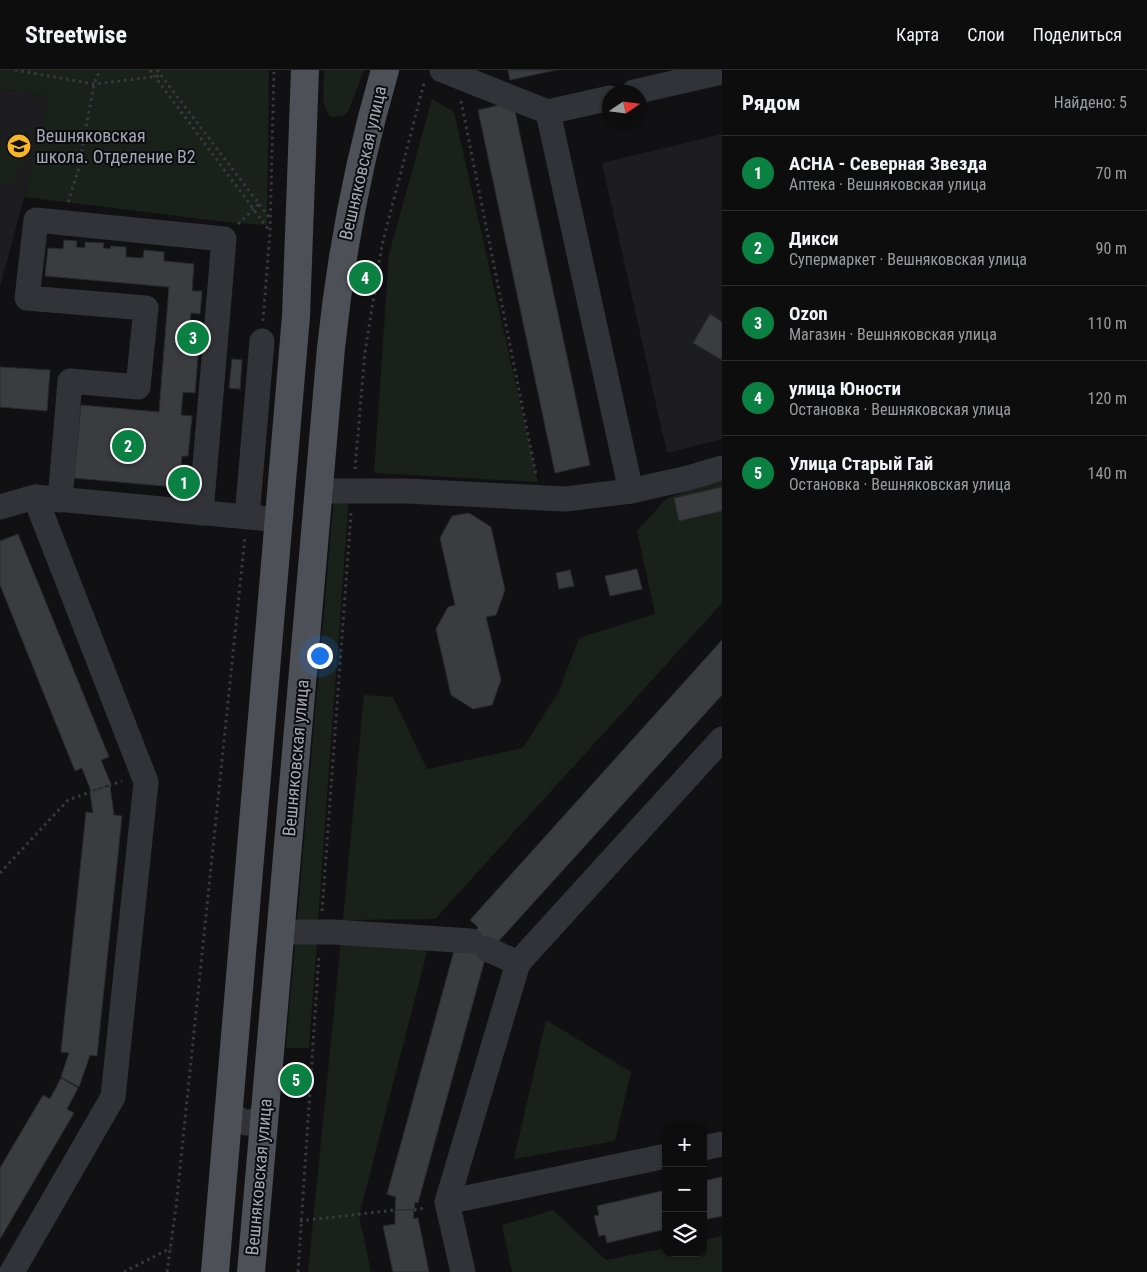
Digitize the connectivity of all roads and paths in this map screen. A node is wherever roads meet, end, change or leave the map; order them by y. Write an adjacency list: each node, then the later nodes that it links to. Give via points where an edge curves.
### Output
1 (15, 70): 12 (path)
2 (100, 70): 12 (path)
3 (150, 70): 10 (path)
4 (157, 70): 11 (path)
5 (274, 70): 18 (path)
6 (305, 70): 33 (main road, Вешняковская улица, via 296,316)
7 (386, 70): 25 (main road, Вешняковская улица, via 368,128 343,246 330,348)
8 (722, 72): 13 (street)
9 (441, 75): 15 (street); 24 (path, via 382,245 365,352); 28 (path)
10 (155, 76): 11 (path); 12 (path); 17 (path)
11 (161, 76): 16 (path)
12 (94, 84): 19 (path, via 78,171)
13 (647, 89)
14 (602, 100): 15 (street)
15 (548, 112): 26 (street)
16 (259, 204): 17 (path); 18 (path)
17 (253, 210): 20 (path); 21 (path)
18 (270, 218): 20 (path)
19 (61, 222): 21 (street); 29 (street, via 36,220 26,298 146,308 138,387 70,381)
20 (270, 232): 22 (path)
21 (224, 239): 31 (street)
22 (262, 341): 32 (street)
23 (722, 468): 26 (street)
24 (353, 490): 25 (street); 28 (street); 38 (path)
25 (319, 491): 37 (main road, Вешняковская улица)
26 (631, 491): 28 (street, via 565,499)
27 (35, 497): 29 (street); 30 (street); 35 (street)
28 (541, 497)
29 (60, 500): 31 (street)
30 (0, 507)
31 (202, 513): 32 (street)
32 (247, 517): 33 (street); 48 (path)
33 (280, 520): 40 (main road, Вешняковская улица)
34 (722, 739): 39 (street)
35 (143, 774): 36 (path, via 68,800); 49 (street, via 146,782 113,1097)
36 (0, 873)
37 (281, 932): 38 (street); 41 (main road, Вешняковская улица)
38 (321, 932): 39 (street, via 479,945); 47 (path)
39 (518, 963): 45 (street)
40 (229, 1103): 41 (street, via 233,1116 246,1123 259,1119); 52 (main road, Вешняковская улица)
41 (265, 1106): 53 (main road, Вешняковская улица)
42 (722, 1144): 43 (street)
43 (707, 1147)
44 (662, 1157): 45 (street)
45 (448, 1202): 55 (street)
46 (395, 1210): 47 (path)
47 (300, 1221): 54 (path)
48 (171, 1247): 50 (path); 51 (path)
49 (12, 1272)
50 (124, 1272)
51 (167, 1272)
52 (215, 1272)
53 (251, 1272)
54 (298, 1272)
55 (463, 1272)

